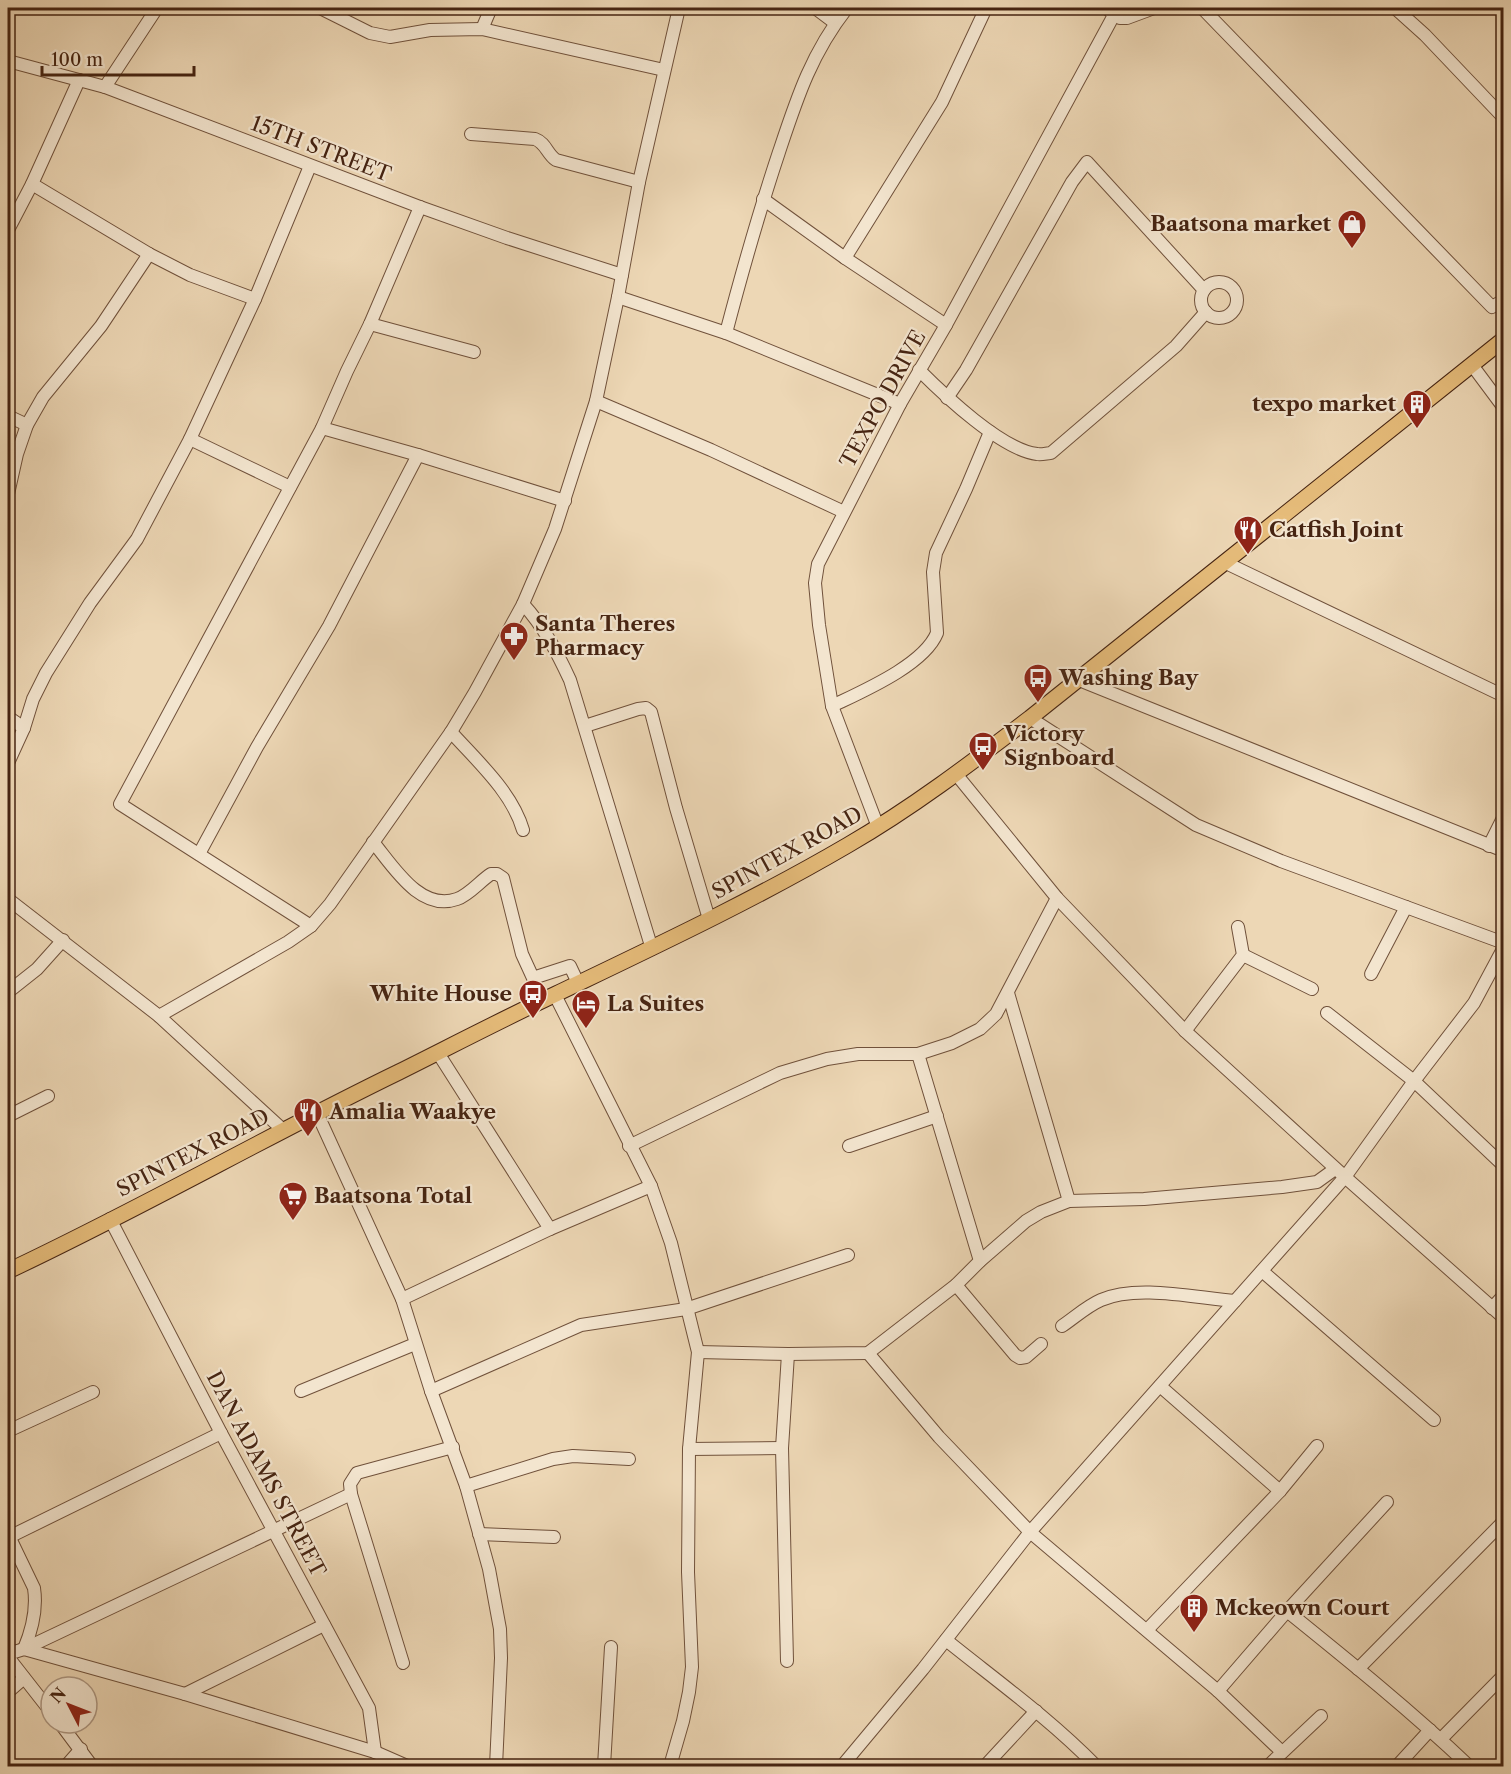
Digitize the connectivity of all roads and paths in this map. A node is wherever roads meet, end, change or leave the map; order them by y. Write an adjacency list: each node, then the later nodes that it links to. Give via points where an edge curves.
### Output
1 (156, 8): 18 (street)
2 (320, 8): 14 (street, via 370,33 390,37 430,30)
3 (491, 8): 14 (street)
4 (679, 8): 16 (street)
5 (815, 8): 13 (street)
6 (846, 8): 13 (street)
7 (981, 8): 8 (street)
8 (986, 8): 28 (street, via 942,102)
9 (1154, 8): 12 (street, via 1126,18)
10 (1202, 8): 33 (street, via 1491,307)
11 (1395, 8): 19 (street)
12 (1110, 11): 36 (street, TEXPO DRIVE)
13 (835, 23): 24 (street, via 806,76)
14 (482, 29): 16 (street)
15 (8, 62): 17 (street, 15TH STREET)
16 (664, 70): 22 (street)
17 (79, 80): 18 (street, 15TH STREET); 23 (street)
18 (105, 87): 21 (street, 15TH STREET)
19 (1503, 118)
20 (471, 134): 22 (street, via 535,138 556,160)
21 (310, 166): 25 (street, 15TH STREET); 32 (street)
22 (639, 182): 29 (street)
23 (32, 184): 26 (street); 27 (street)
24 (763, 199): 28 (street); 37 (street)
25 (420, 207): 29 (street, 15TH STREET); 35 (street)
26 (8, 230)
27 (149, 254): 32 (street, via 190,275); 47 (street)
28 (845, 258): 36 (street)
29 (622, 275): 31 (street)
30 (1204, 290): 34 (street, via 1202,303); 34 (street, via 1220,282 1229,284 1237,296 1234,310 1227,316 1214,317); 42 (street, via 1087,162)
31 (618, 297): 37 (street); 43 (street)
32 (255, 299): 50 (street)
33 (1503, 300)
34 (1206, 312): 49 (street, via 1176,345 1051,453 1024,451)
35 (370, 324): 39 (street); 48 (street)
36 (946, 325): 41 (street, TEXPO DRIVE)
37 (726, 333): 44 (street)
38 (1503, 339): 40 (main road, SPINTEX ROAD)
39 (474, 352)
40 (1472, 365): 45 (street); 56 (main road, SPINTEX ROAD)
41 (919, 370): 42 (street); 44 (street, TEXPO DRIVE)
42 (947, 398): 49 (street)
43 (596, 401): 54 (street); 55 (street)
44 (900, 404): 55 (street, TEXPO DRIVE)
45 (1503, 408)
46 (8, 416): 47 (street)
47 (27, 424): 53 (street)
48 (321, 428): 51 (street); 52 (street)
49 (990, 432): 60 (street, via 936,553 934,641 904,667)
50 (190, 439): 52 (street); 64 (street, via 136,539 45,674)
51 (418, 455): 54 (street); 74 (street, via 328,626)
52 (290, 487): 74 (street, via 120,804)
53 (8, 494)
54 (565, 501): 57 (street)
55 (844, 512): 60 (street, TEXPO DRIVE, via 818,564 815,583)
56 (1226, 563): 58 (main road, SPINTEX ROAD); 59 (street)
57 (523, 604): 63 (street, via 557,651); 65 (street)
58 (1079, 680): 62 (main road, SPINTEX ROAD); 72 (street)
59 (1503, 696)
60 (832, 706): 69 (street, TEXPO DRIVE)
61 (8, 717): 64 (street)
62 (1030, 718): 67 (main road, SPINTEX ROAD); 77 (street, via 1196,825)
63 (585, 726): 78 (street, via 638,709 651,712); 84 (street)
64 (24, 728): 66 (street)
65 (451, 732): 70 (street, via 502,791 519,816); 71 (street)
66 (8, 763)
67 (956, 774): 69 (main road, SPINTEX ROAD); 75 (street)
68 (1503, 816): 72 (street)
69 (878, 827): 78 (main road, SPINTEX ROAD)
70 (523, 830)
71 (373, 842): 79 (street); 87 (street, via 419,893 442,902 459,899 491,874 503,878 522,954 533,978 570,966)
72 (1489, 846): 73 (street)
73 (1503, 851)
74 (199, 854): 79 (street)
75 (1057, 898): 90 (street); 94 (street)
76 (8, 899): 81 (street)
77 (1406, 907): 82 (street); 86 (street)
78 (709, 919): 84 (main road, SPINTEX ROAD)
79 (311, 926): 93 (street)
80 (1238, 927): 85 (street)
81 (63, 940): 89 (street, via 37,969); 93 (street)
82 (1503, 943)
83 (1503, 947): 97 (street, via 1474,1003)
84 (652, 948): 87 (main road, SPINTEX ROAD)
85 (1243, 955): 88 (street); 94 (street)
86 (1371, 974)
87 (578, 983): 91 (main road, SPINTEX ROAD)
88 (1312, 989)
89 (8, 992)
90 (1008, 993): 96 (street, via 996,1014 980,1029); 109 (street)
91 (555, 995): 95 (main road, SPINTEX ROAD); 103 (street)
92 (1327, 1013): 97 (street)
93 (159, 1016): 102 (street)
94 (1185, 1031): 106 (street)
95 (438, 1053): 99 (main road, SPINTEX ROAD); 111 (street)
96 (918, 1054): 101 (street); 103 (street, via 858,1054 780,1073)
97 (1414, 1081): 105 (street); 107 (street)
98 (48, 1096): 100 (street)
99 (317, 1113): 102 (main road, SPINTEX ROAD); 118 (street)
100 (8, 1116)
101 (937, 1116): 104 (street); 113 (street)
102 (283, 1130): 110 (main road, SPINTEX ROAD)
103 (629, 1146): 108 (street)
104 (849, 1146)
105 (1503, 1166)
106 (1335, 1168): 107 (street); 109 (street, via 1317,1182 1282,1187)
107 (1345, 1177): 115 (street); 120 (street)
108 (651, 1186): 111 (street); 121 (street, via 671,1243)
109 (1069, 1201): 113 (street, via 1026,1221)
110 (110, 1219): 114 (main road, SPINTEX ROAD); 135 (street, DAN ADAMS STREET)
111 (550, 1229): 118 (street)
112 (848, 1255): 121 (street)
113 (980, 1261): 116 (street)
114 (8, 1271)
115 (1262, 1271): 119 (street); 133 (street)
116 (956, 1286): 125 (street, via 1015,1355 1026,1357); 127 (street)
117 (1503, 1295): 120 (street)
118 (402, 1299): 124 (street)
119 (1235, 1301): 123 (street, via 1121,1293 1099,1301); 129 (street)
120 (1492, 1308): 122 (street)
121 (686, 1309): 126 (street); 131 (street, via 580,1325)
122 (1503, 1318)
123 (1062, 1326)
124 (416, 1344): 130 (street); 131 (street)
125 (1041, 1344)
126 (698, 1352): 128 (street); 139 (street)
127 (868, 1353): 128 (street); 147 (street, via 939,1437)
128 (788, 1354): 138 (street)
129 (1160, 1386): 142 (street); 147 (street)
130 (301, 1391)
131 (431, 1391): 137 (street)
132 (93, 1392): 134 (street)
133 (1434, 1420)
134 (8, 1431)
135 (221, 1433): 146 (street, DAN ADAMS STREET); 149 (street)
136 (1317, 1446): 142 (street)
137 (453, 1447): 141 (street); 143 (street, via 357,1473 350,1484)
138 (782, 1448): 139 (street); 158 (street)
139 (689, 1449): 180 (street, via 692,1667)
140 (629, 1459): 141 (street, via 553,1459)
141 (466, 1486): 148 (street)
142 (1280, 1491): 153 (street)
143 (351, 1494): 146 (street); 159 (street)
144 (1387, 1502): 151 (street)
145 (1503, 1521): 160 (street)
146 (274, 1530): 152 (street, DAN ADAMS STREET); 156 (street)
147 (1030, 1532): 153 (street); 154 (street)
148 (479, 1534): 150 (street); 178 (street, via 500,1629)
149 (8, 1536): 156 (street, via 34,1588 30,1634)
150 (554, 1537)
151 (1287, 1611): 160 (street); 163 (street)
152 (324, 1625): 165 (street); 173 (street, DAN ADAMS STREET, via 369,1708)
153 (1147, 1630): 163 (street)
154 (946, 1640): 167 (street); 181 (street)
155 (611, 1647): 179 (street)
156 (24, 1649): 157 (street); 165 (street)
157 (8, 1656): 162 (street)
158 (787, 1661)
159 (403, 1663)
160 (1359, 1669): 169 (street)
161 (1503, 1675): 171 (street)
162 (24, 1678): 164 (street); 166 (street)
163 (1218, 1691): 174 (street)
164 (8, 1692)
165 (185, 1694): 173 (street)
166 (39, 1697)
167 (1036, 1711): 182 (street); 183 (street)
168 (1320, 1716): 174 (street)
169 (1430, 1730): 171 (street); 185 (street)
170 (70, 1735): 172 (street)
171 (1441, 1739): 186 (street)
172 (81, 1749): 175 (street); 176 (street)
173 (375, 1752): 177 (street)
174 (1281, 1752): 184 (street)
175 (66, 1767)
176 (92, 1767)
177 (408, 1767)
178 (496, 1767)
179 (604, 1767)
180 (670, 1767)
181 (842, 1767)
182 (985, 1767)
183 (1096, 1767)
184 (1268, 1767)
185 (1397, 1767)
186 (1469, 1767)

